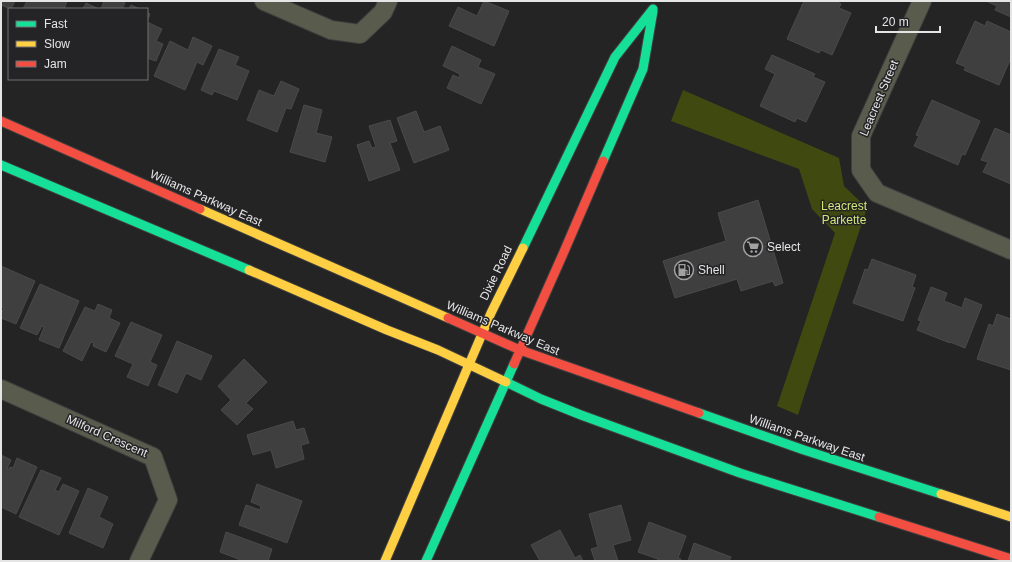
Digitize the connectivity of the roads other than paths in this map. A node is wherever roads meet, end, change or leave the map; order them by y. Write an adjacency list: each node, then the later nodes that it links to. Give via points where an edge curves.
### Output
1 (264, 1): 2 (street, via 331,30 360,34 383,12)
2 (388, 1)
3 (922, 1): 7 (street, Leacrest Street, via 861,136 861,170 877,193)
4 (654, 5): 8 (main road, Dixie Road, via 615,57); 9 (main road, Dixie Road, via 643,69)
5 (1, 121): 8 (main road, Williams Parkway East)
6 (1, 165): 10 (main road)
7 (1011, 250)
8 (482, 333): 9 (main road, Williams Parkway East); 10 (main road, Dixie Road)
9 (520, 350): 11 (main road, Dixie Road); 13 (main road, Williams Parkway East, via 804,450)
10 (469, 364): 11 (main road); 16 (main road, Dixie Road)
11 (506, 383): 14 (main road, via 541,399 740,473); 17 (main road, Dixie Road)
12 (1, 389): 15 (street, Milford Crescent, via 153,457 168,500)
13 (1011, 517)
14 (1011, 559)
15 (139, 561)
16 (386, 561)
17 (426, 561)

